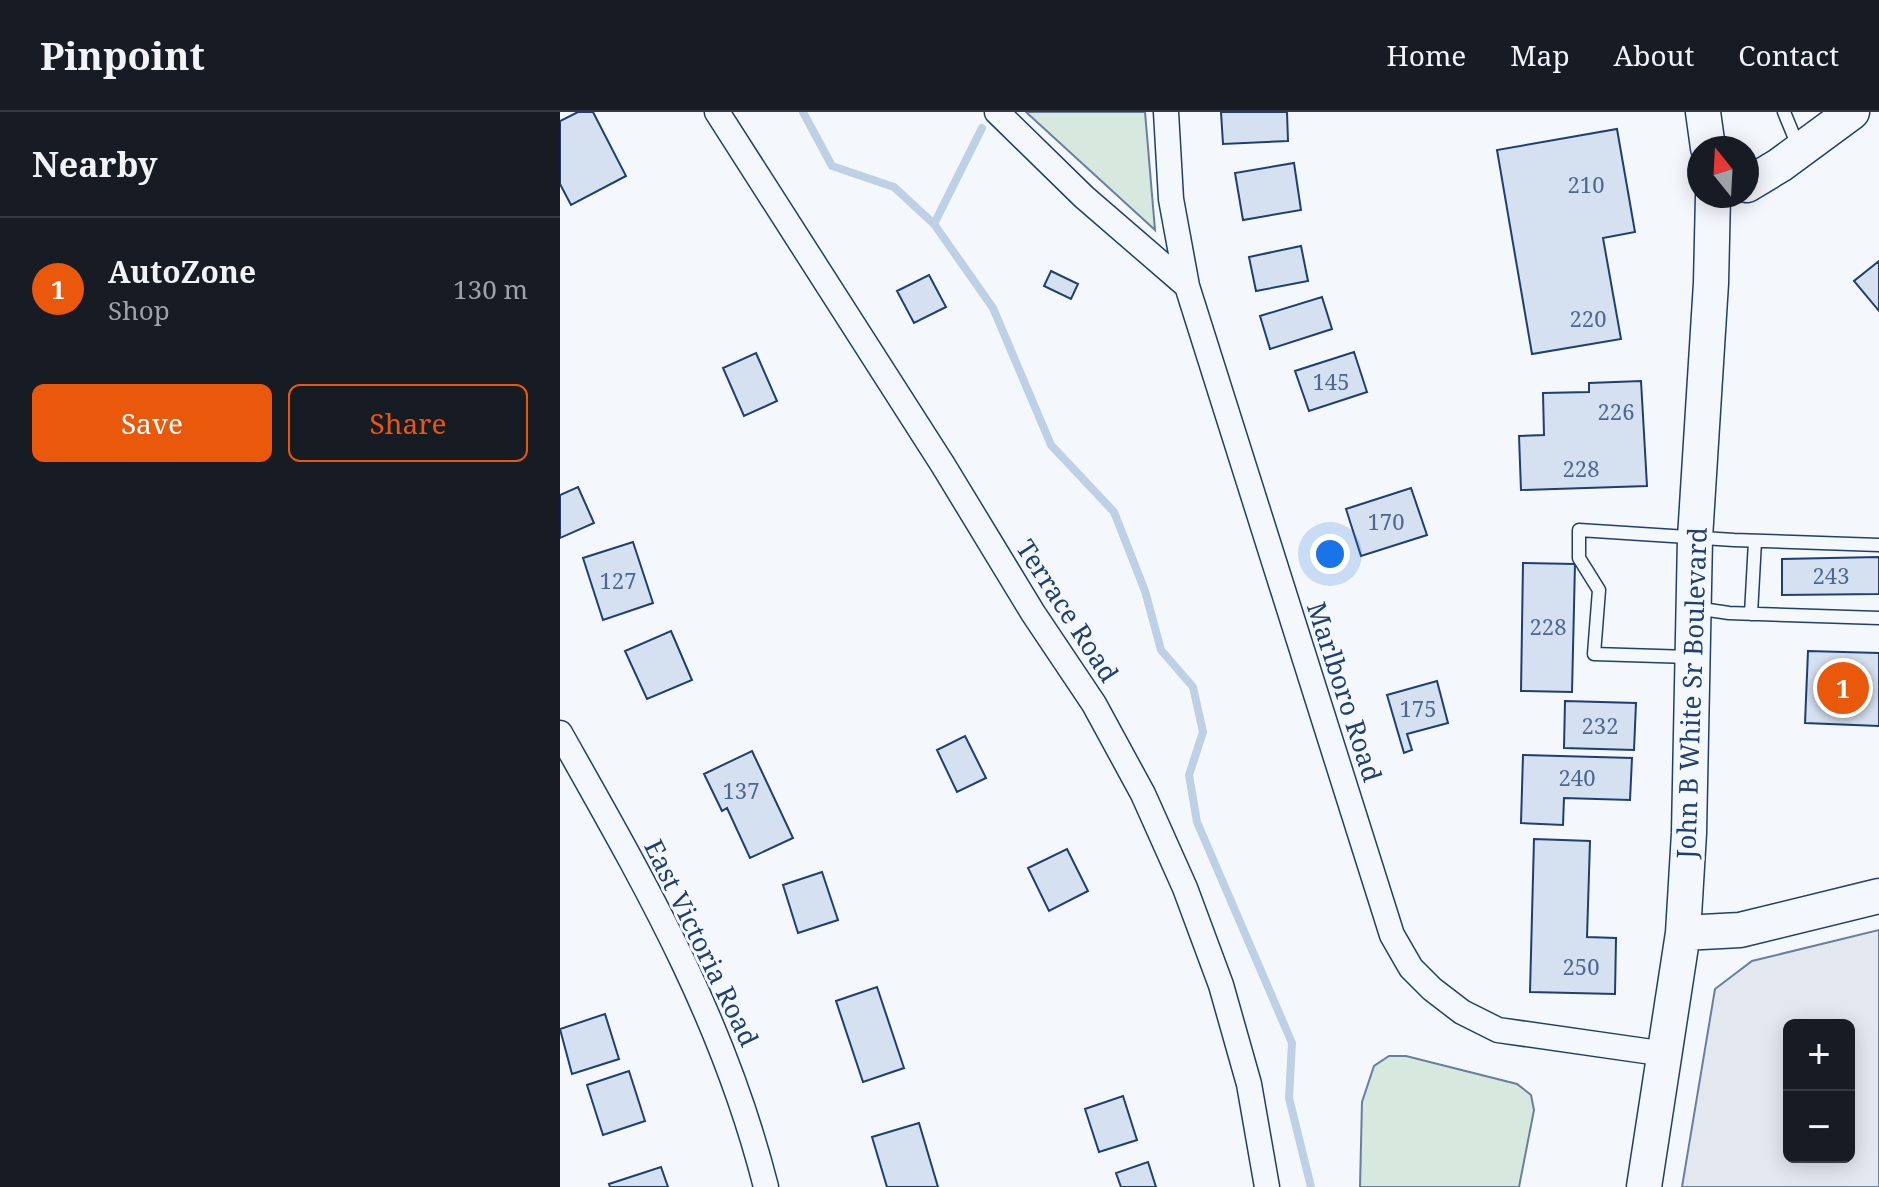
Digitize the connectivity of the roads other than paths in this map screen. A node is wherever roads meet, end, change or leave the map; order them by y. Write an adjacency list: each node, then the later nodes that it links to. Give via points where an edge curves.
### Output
1 (717, 112): 24 (street, Terrace Road, via 1094,704 1143,794 1221,985 1249,1084)
2 (997, 112): 11 (street)
3 (1166, 112): 11 (street, Marlboro Road, via 1171,199)
4 (1703, 112): 7 (main road)
5 (1784, 112): 8 (lane)
6 (1852, 112): 8 (main road)
7 (1706, 136)
8 (1800, 150): 9 (main road)
9 (1759, 177)
10 (1717, 208): 12 (main road, John B White Sr Boulevard)
11 (1187, 286): 22 (street, Marlboro Road, via 1392,935 1411,968 1462,1012 1498,1030)
12 (1695, 538): 13 (lane); 15 (main road, John B White Sr Boulevard); 18 (lane, via 1579,530 1579,558 1599,590 1594,654)
13 (1755, 541): 14 (lane); 16 (lane)
14 (1879, 545)
15 (1694, 608): 16 (lane); 18 (main road, John B White Sr Boulevard)
16 (1751, 614): 17 (lane)
17 (1879, 618)
18 (1693, 657): 21 (main road, John B White Sr Boulevard)
19 (560, 733): 23 (street, East Victoria Road, via 688,968 738,1088)
20 (1879, 896): 21 (main road, via 1740,930)
21 (1683, 933): 22 (main road, John B White Sr Boulevard)
22 (1666, 1054): 25 (main road, John B White Sr Boulevard)
23 (766, 1187)
24 (1267, 1187)
25 (1644, 1187)

